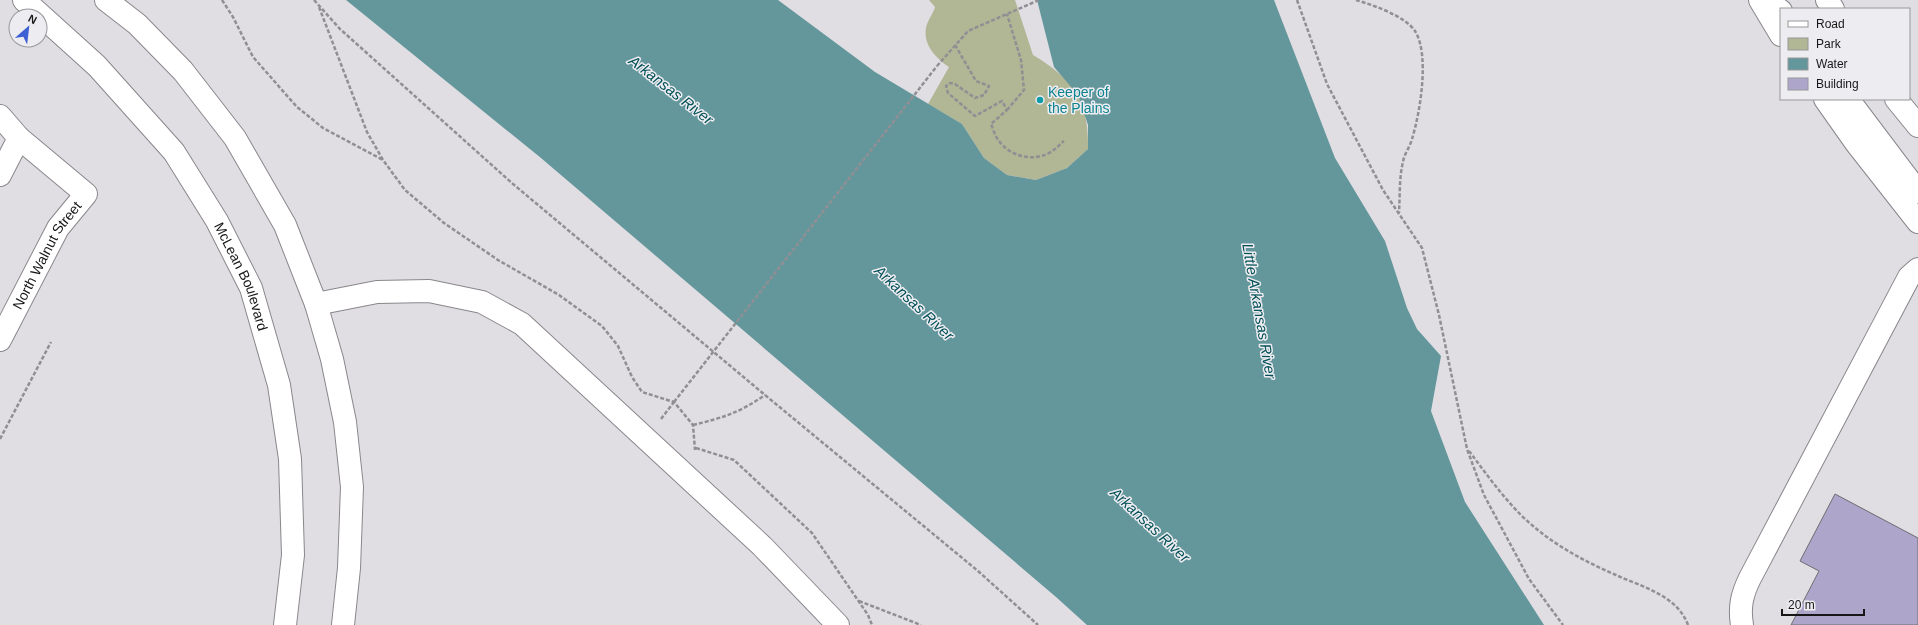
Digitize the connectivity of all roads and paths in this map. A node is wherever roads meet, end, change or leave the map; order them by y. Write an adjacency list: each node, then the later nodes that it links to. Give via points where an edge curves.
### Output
1 (24, 0): 40 (main road, McLean Boulevard, via 97,66 174,152 217,221 252,288 279,385 290,459 293,555)
2 (106, 0): 29 (main road, via 137,24 183,71 235,138 285,225)
3 (222, 0): 23 (path, via 253,57 297,107 323,128)
4 (314, 0): 10 (path)
5 (1039, 0): 12 (path)
6 (1297, 0): 26 (path, via 1327,84 1383,190)
7 (1356, 0): 26 (path, via 1386,11 1415,31 1422,55 1421,98 1412,140 1403,161)
8 (1760, 0): 13 (main road)
9 (1766, 0): 11 (main road)
10 (318, 5): 23 (path, via 368,132); 32 (path, via 340,29 514,184)
11 (1780, 10)
12 (1007, 14): 14 (path, via 968,31); 18 (path, via 1020,60 1024,90)
13 (1780, 33)
14 (955, 45): 18 (path, via 976,81 990,86 984,95 975,98 950,83 946,86 948,93 975,116 1002,101); 33 (path, bridge)
15 (1826, 100): 27 (main road)
16 (1849, 100): 25 (main road)
17 (1897, 100): 20 (main road)
18 (1007, 110): 22 (path, via 991,124 998,140 1009,152 1023,157 1036,157 1050,153)
19 (0, 116): 21 (main road)
20 (1918, 126)
21 (19, 138): 24 (main road); 30 (main road, North Walnut Street, via 86,194 58,228)
22 (1064, 141)
23 (383, 160): 33 (path, via 405,190 444,223 498,260 559,295 602,326 618,346 642,392)
24 (0, 175)
25 (1918, 192)
26 (1399, 214): 37 (path, via 1422,248)
27 (1918, 222)
28 (1918, 269): 48 (main road, via 1909,277 1750,578 1742,595 1739,612)
29 (316, 304): 38 (main road, via 377,292 429,291 482,302 522,324); 41 (main road, via 332,359 345,422 352,487 349,568)
30 (0, 340)
31 (51, 342): 35 (path)
32 (764, 396): 34 (path, via 728,416); 45 (path, via 978,571)
33 (674, 402): 34 (path)
34 (693, 426): 36 (path)
35 (0, 439)
36 (696, 448): 38 (path); 39 (path, via 734,460 812,533)
37 (1467, 449): 46 (path, via 1484,494 1529,579); 47 (path, via 1521,515 1539,531 1582,559 1653,590 1667,599 1685,617)
38 (692, 481): 42 (main road, via 762,546)
39 (858, 600): 43 (path); 44 (path)
40 (285, 625)
41 (343, 625)
42 (838, 625)
43 (872, 625)
44 (921, 625)
45 (1038, 625)
46 (1563, 625)
47 (1688, 625)
48 (1742, 625)

